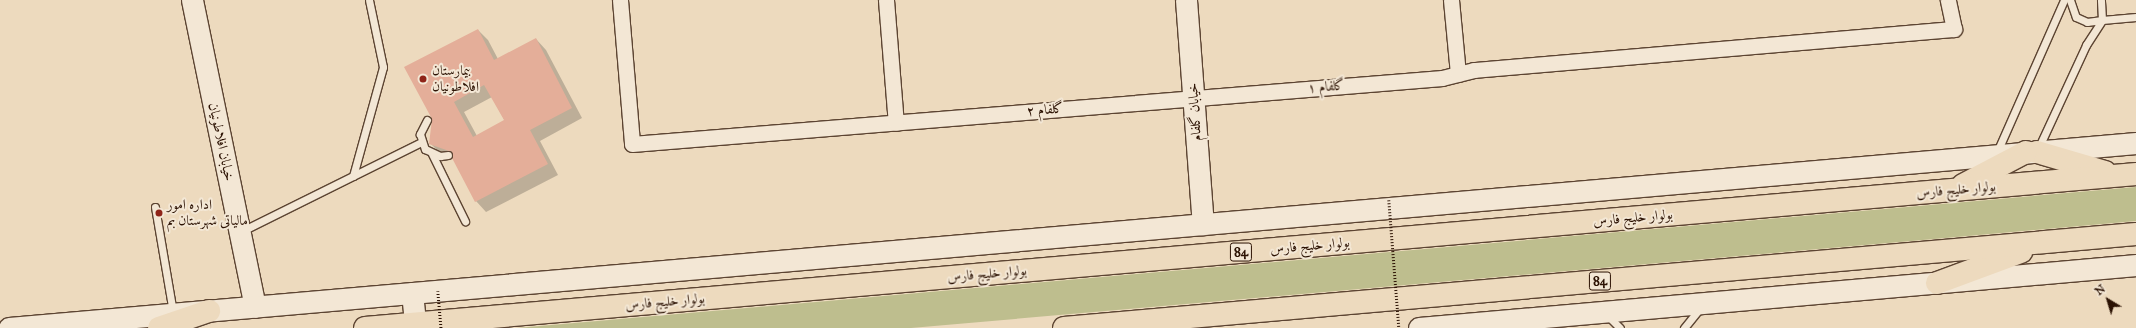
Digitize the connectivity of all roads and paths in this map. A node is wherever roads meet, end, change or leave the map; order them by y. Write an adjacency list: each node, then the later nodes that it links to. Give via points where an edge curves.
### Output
1 (192, 0): 30 (street, خیابان افلاطونیان)
2 (369, 0): 24 (lane, via 383,68)
3 (620, 0): 16 (street, گلفام ۲, via 632,144)
4 (886, 0): 16 (street)
5 (1186, 0): 14 (street, خیابان گلفام)
6 (1451, 0): 13 (street)
7 (1948, 0): 13 (street, گلفام ۱, via 1954,29 1474,70)
8 (2064, 0): 22 (lane)
9 (2070, 0): 12 (lane, via 2076,18 2087,22)
10 (2101, 0): 12 (lane)
11 (2136, 17): 12 (lane)
12 (2102, 20): 19 (lane, via 2086,45)
13 (1458, 74): 14 (street, گلفام ۱, via 1442,78)
14 (1194, 98): 16 (street, گلفام ۲); 29 (street, خیابان گلفام)
15 (427, 120): 17 (lane, via 422,126)
16 (896, 122)
17 (421, 142): 20 (lane); 24 (lane)
18 (2136, 143): 19 (street)
19 (2031, 152): 22 (street); 23 (highway); 25 (highway)
20 (432, 154): 21 (lane); 28 (lane)
21 (448, 155)
22 (1995, 155): 29 (street)
23 (2127, 175): 25 (highway, بولوار خلیج فارس / 84)
24 (353, 176): 30 (lane)
25 (1954, 190): 42 (highway, بولوار خلیج فارس / 84)
26 (1389, 200): 48 (path, bridge)
27 (155, 207): 41 (lane)
28 (465, 221)
29 (1204, 224): 35 (street)
30 (240, 232): 38 (street, خیابان افلاطونیان)
31 (2136, 234): 32 (highway, 84)
32 (2047, 242): 34 (highway); 47 (highway, 84)
33 (2136, 265): 34 (street)
34 (1938, 283): 37 (street)
35 (438, 291): 36 (street); 46 (path, bridge)
36 (412, 293): 38 (street); 42 (street)
37 (1703, 303): 40 (street); 43 (lane)
38 (255, 307): 39 (street)
39 (209, 311): 41 (highway)
40 (1604, 312): 49 (street); 50 (lane)
41 (167, 321): 44 (street)
42 (415, 324): 45 (highway, بولوار خلیج فارس / 84)
43 (1688, 326)
44 (10, 328)
45 (365, 328)
46 (441, 328)
47 (1064, 328)
48 (1399, 328)
49 (1418, 328)
50 (1620, 328)

